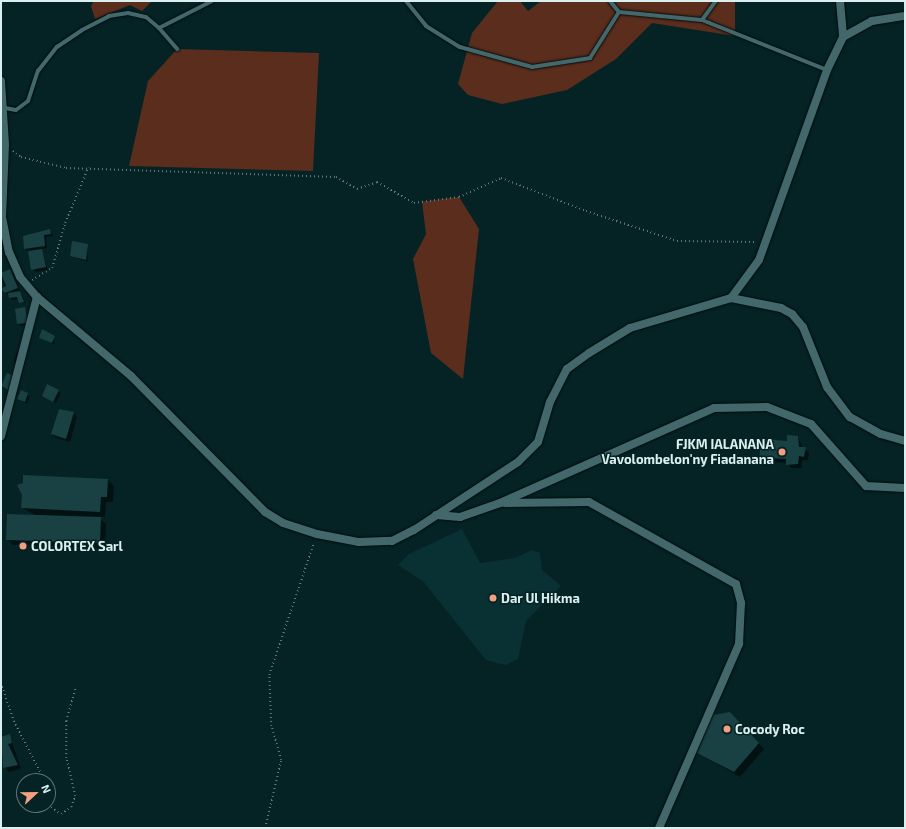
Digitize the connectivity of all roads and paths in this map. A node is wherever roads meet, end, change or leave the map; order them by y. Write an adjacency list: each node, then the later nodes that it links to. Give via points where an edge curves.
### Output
1 (212, 1): 9 (lane)
2 (406, 1): 6 (lane, via 426,26 460,47 532,66 590,58)
3 (610, 1): 6 (lane)
4 (716, 1): 8 (lane)
5 (840, 1): 10 (street)
6 (619, 12): 8 (lane)
7 (905, 16): 10 (street, via 872,21)
8 (702, 20): 12 (lane)
9 (159, 28): 11 (lane); 14 (lane, via 146,17 128,13 109,16 57,47 38,71 28,101 16,110)
10 (843, 37): 12 (street)
11 (177, 49)
12 (827, 70): 17 (street)
13 (1, 80): 14 (street)
14 (4, 108): 15 (street)
15 (5, 145): 16 (path, via 20,157 66,168); 18 (street, via 2,217 9,252)
16 (88, 168): 17 (path, via 312,174 336,177 357,189 376,182 414,203 459,197 501,178 586,212 677,240); 18 (path, via 65,223 52,268)
17 (765, 242): 20 (street, via 759,260)
18 (26, 284): 19 (street)
19 (37, 297): 21 (street); 26 (street, via 132,376 266,512 283,523)
20 (731, 298): 22 (street, via 781,308 792,314 803,327 827,387 850,417 881,434); 25 (street, via 630,328 567,369 550,402 538,442 518,462)
21 (1, 436)
22 (905, 440)
23 (905, 488): 24 (street, via 866,486 811,424 767,407 714,408)
24 (500, 503): 25 (street, via 460,517); 32 (street, via 589,502 736,584 741,603 739,644)
25 (436, 515): 26 (street, via 392,541 359,542)
26 (317, 534): 31 (path, via 269,675 271,726 281,760)
27 (1, 683): 29 (path, via 14,721)
28 (75, 689): 30 (path, via 66,721 66,758 75,796 71,807 61,814)
29 (41, 773)
30 (56, 811)
31 (265, 828)
32 (659, 828)

